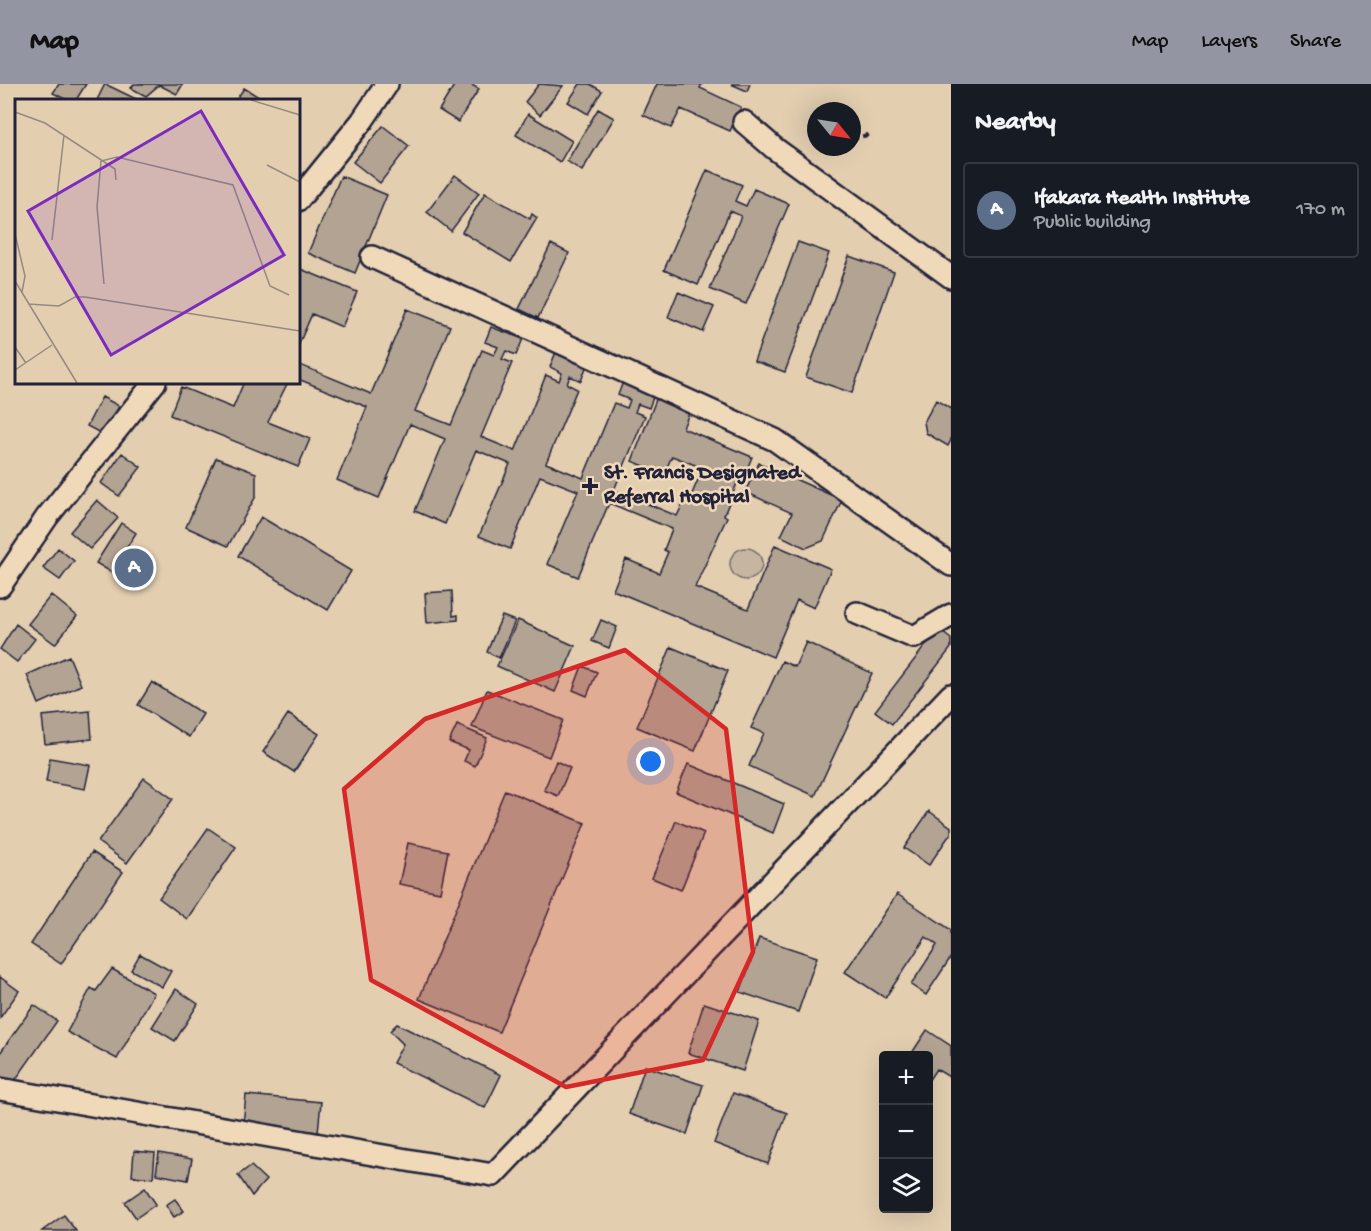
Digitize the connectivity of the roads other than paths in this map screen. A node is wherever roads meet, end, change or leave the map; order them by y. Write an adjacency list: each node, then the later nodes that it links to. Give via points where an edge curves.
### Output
1 (387, 84): 3 (street)
2 (744, 122): 5 (street)
3 (300, 198)
4 (372, 257): 7 (street, via 775,440)
5 (951, 277)
6 (153, 384): 8 (street, via 47,517)
7 (951, 565)
8 (0, 586)
9 (857, 613): 10 (street, via 914,637)
10 (951, 615)
11 (951, 695): 12 (street, via 494,1175)
12 (0, 1089)

